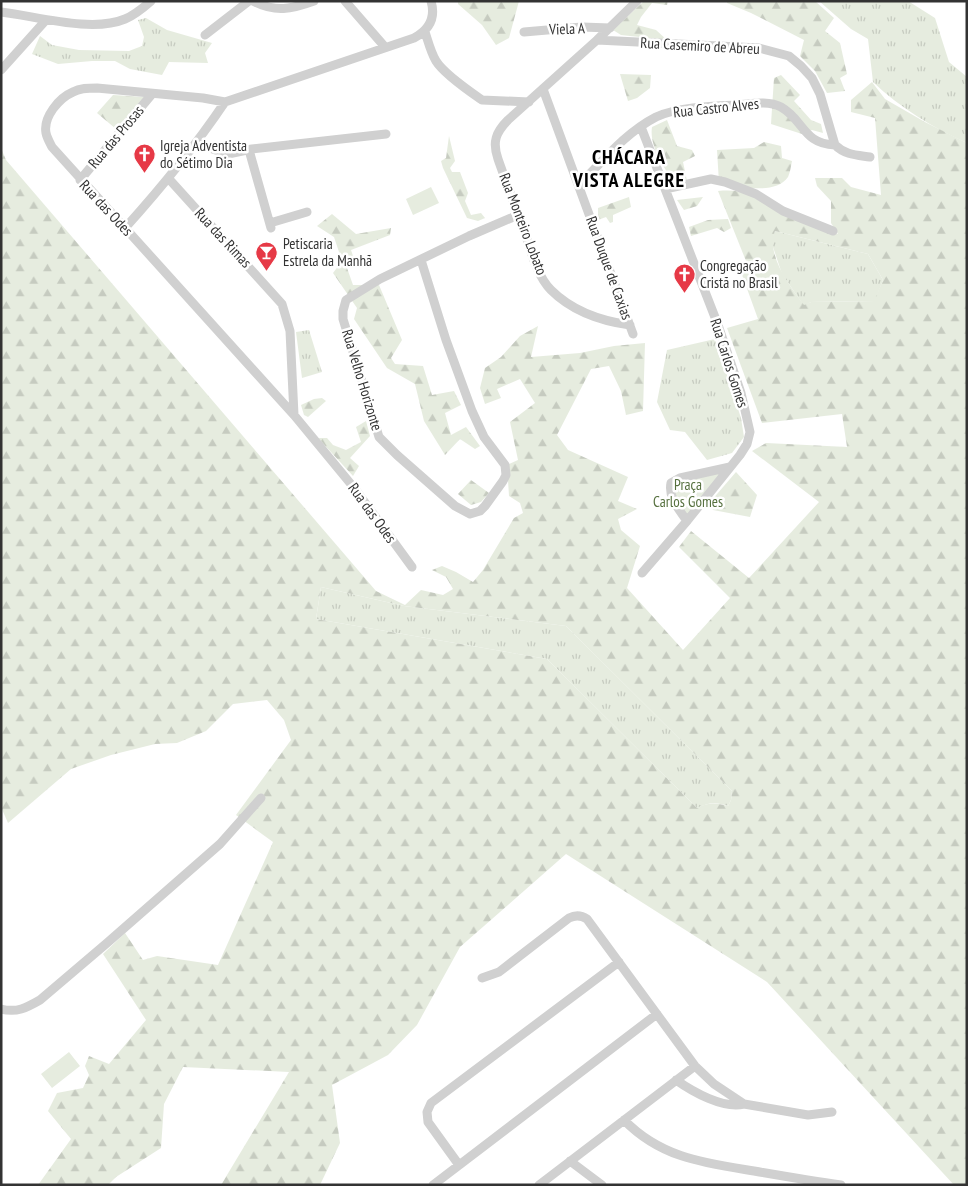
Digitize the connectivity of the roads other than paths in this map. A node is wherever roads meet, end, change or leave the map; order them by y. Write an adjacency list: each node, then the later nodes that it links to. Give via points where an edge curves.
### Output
1 (151, 1): 9 (street, via 133,15 111,23)
2 (249, 1): 13 (street)
3 (253, 1): 4 (street, via 273,9)
4 (314, 1)
5 (345, 1): 15 (street)
6 (430, 1): 11 (street, via 433,17)
7 (637, 1): 10 (street, Rua Monteiro Lobato)
8 (1, 12): 9 (street)
9 (46, 20): 16 (street)
10 (610, 28): 12 (street, Viela A); 14 (street, Rua Monteiro Lobato)
11 (424, 32): 15 (street, Rua das Odes); 20 (street, via 438,64 482,100)
12 (524, 32)
13 (205, 35)
14 (597, 40): 17 (street, Rua Monteiro Lobato); 24 (street, Rua Casemiro de Abreu, via 759,48 789,56 812,78)
15 (385, 47): 19 (street, Rua das Odes)
16 (1, 70)
17 (543, 89): 20 (street, Rua Monteiro Lobato); 29 (street, Rua Duque de Caxias)
18 (152, 94): 19 (street, Rua das Odes); 28 (street, Rua das Prosas); 28 (street, Rua das Odes, via 87,88 72,92 59,102 46,120 46,132 52,147)
19 (225, 102): 23 (street)
20 (529, 102): 32 (street, Rua Monteiro Lobato, via 503,125 494,143)
21 (641, 127): 24 (street, Rua Castro Alves, via 657,117 681,110 767,103 782,108 819,142); 29 (street, Rua Castro Alves, via 622,141); 30 (street, Rua Carlos Gomes)
22 (386, 134): 25 (street)
23 (197, 144): 25 (street, via 228,154); 27 (street)
24 (835, 145): 26 (street, Rua Castro Alves, via 848,153)
25 (249, 150): 31 (street, via 271,225)
26 (870, 157)
27 (169, 179): 33 (street); 37 (street, Rua das Rimas, via 282,304 290,331)
28 (80, 180): 33 (street, Rua das Odes)
29 (579, 185): 36 (street, Rua Duque de Caxias)
30 (665, 189): 34 (street, via 711,179 725,182); 38 (street, Rua Carlos Gomes, via 718,325 750,426 750,438)
31 (307, 212)
32 (518, 215): 35 (street, Rua Velho Horizonte); 36 (street, Rua Monteiro Lobato, via 533,257 550,290 596,318)
33 (125, 228): 37 (street, Rua das Odes)
34 (833, 232)
35 (420, 260): 35 (street, Rua Velho Horizonte, via 346,300 343,319 379,436 455,506 473,514 485,506 498,490 506,475 505,466 484,437 472,411)
36 (631, 329)
37 (294, 415): 40 (street, Rua das Odes, via 356,489)
38 (730, 467): 39 (street, Rua Carlos Gomes); 39 (street, via 671,483 671,497)
39 (687, 520): 41 (street, Rua Carlos Gomes)
40 (412, 567)
41 (642, 573)
42 (261, 798): 45 (street, via 220,844 40,1000 12,1012)
43 (619, 962): 44 (street, via 587,919 577,916 569,918 499,972); 46 (street); 53 (street, via 431,1103 427,1112 428,1122)
44 (482, 978)
45 (1, 1009)
46 (657, 1014): 47 (street); 53 (street)
47 (695, 1066): 48 (street); 49 (street, via 714,1084)
48 (676, 1080): 49 (street, via 713,1099 737,1106); 51 (street)
49 (744, 1104): 50 (street, via 808,1115)
50 (832, 1112)
51 (624, 1120): 52 (street); 57 (street, via 658,1146 692,1160)
52 (570, 1161): 55 (street); 56 (street)
53 (459, 1165): 54 (street)
54 (433, 1185)
55 (539, 1185)
56 (602, 1185)
57 (842, 1185)

